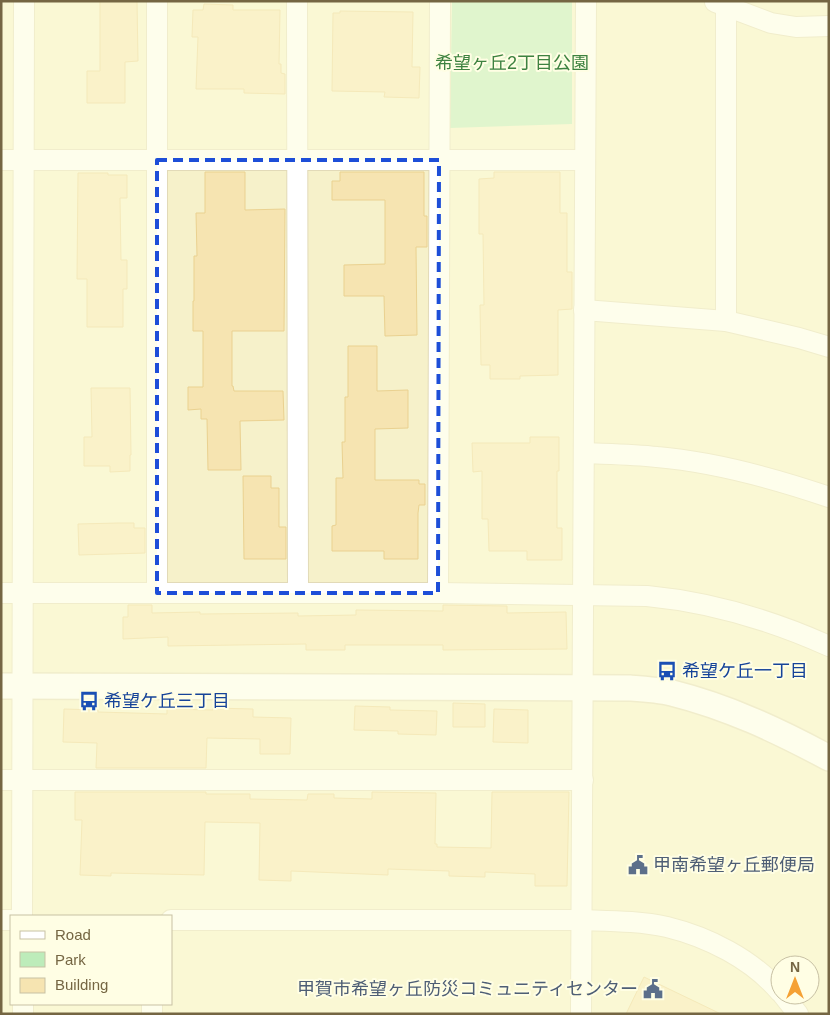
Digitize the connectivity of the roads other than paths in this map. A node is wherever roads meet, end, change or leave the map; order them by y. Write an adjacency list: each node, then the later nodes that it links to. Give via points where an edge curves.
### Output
1 (24, 1): 9 (street)
2 (157, 1): 10 (street)
3 (298, 1): 11 (street)
4 (440, 1): 12 (street)
5 (586, 1): 13 (street)
6 (720, 4): 7 (street, via 771,23 796,27); 15 (street)
7 (829, 26)
8 (1, 160): 9 (street)
9 (24, 160): 10 (street); 20 (street)
10 (157, 160): 11 (street); 21 (street)
11 (297, 160): 12 (street); 22 (street)
12 (439, 160): 13 (street); 23 (street)
13 (584, 160): 14 (street)
14 (584, 310): 15 (street); 17 (street)
15 (726, 321): 16 (street)
16 (829, 347)
17 (584, 453): 18 (street, via 657,456 721,466); 24 (street)
18 (829, 497)
19 (1, 593): 20 (street)
20 (22, 593): 21 (street); 26 (street)
21 (156, 593): 22 (street)
22 (298, 593): 23 (street)
23 (438, 593): 24 (street)
24 (584, 594): 25 (street, via 647,596 706,604 796,631); 27 (street)
25 (829, 646)
26 (12, 686): 27 (street); 30 (street)
27 (584, 687): 28 (street, via 671,693 785,734); 31 (street)
28 (829, 758)
29 (1, 780): 30 (street)
30 (23, 780): 31 (street); 32 (street)
31 (583, 780): 34 (street)
32 (22, 915)
33 (172, 920): 34 (street)
34 (582, 920): 35 (street, via 644,924 688,933 746,961); 36 (street)
35 (770, 982)
36 (582, 1014)

